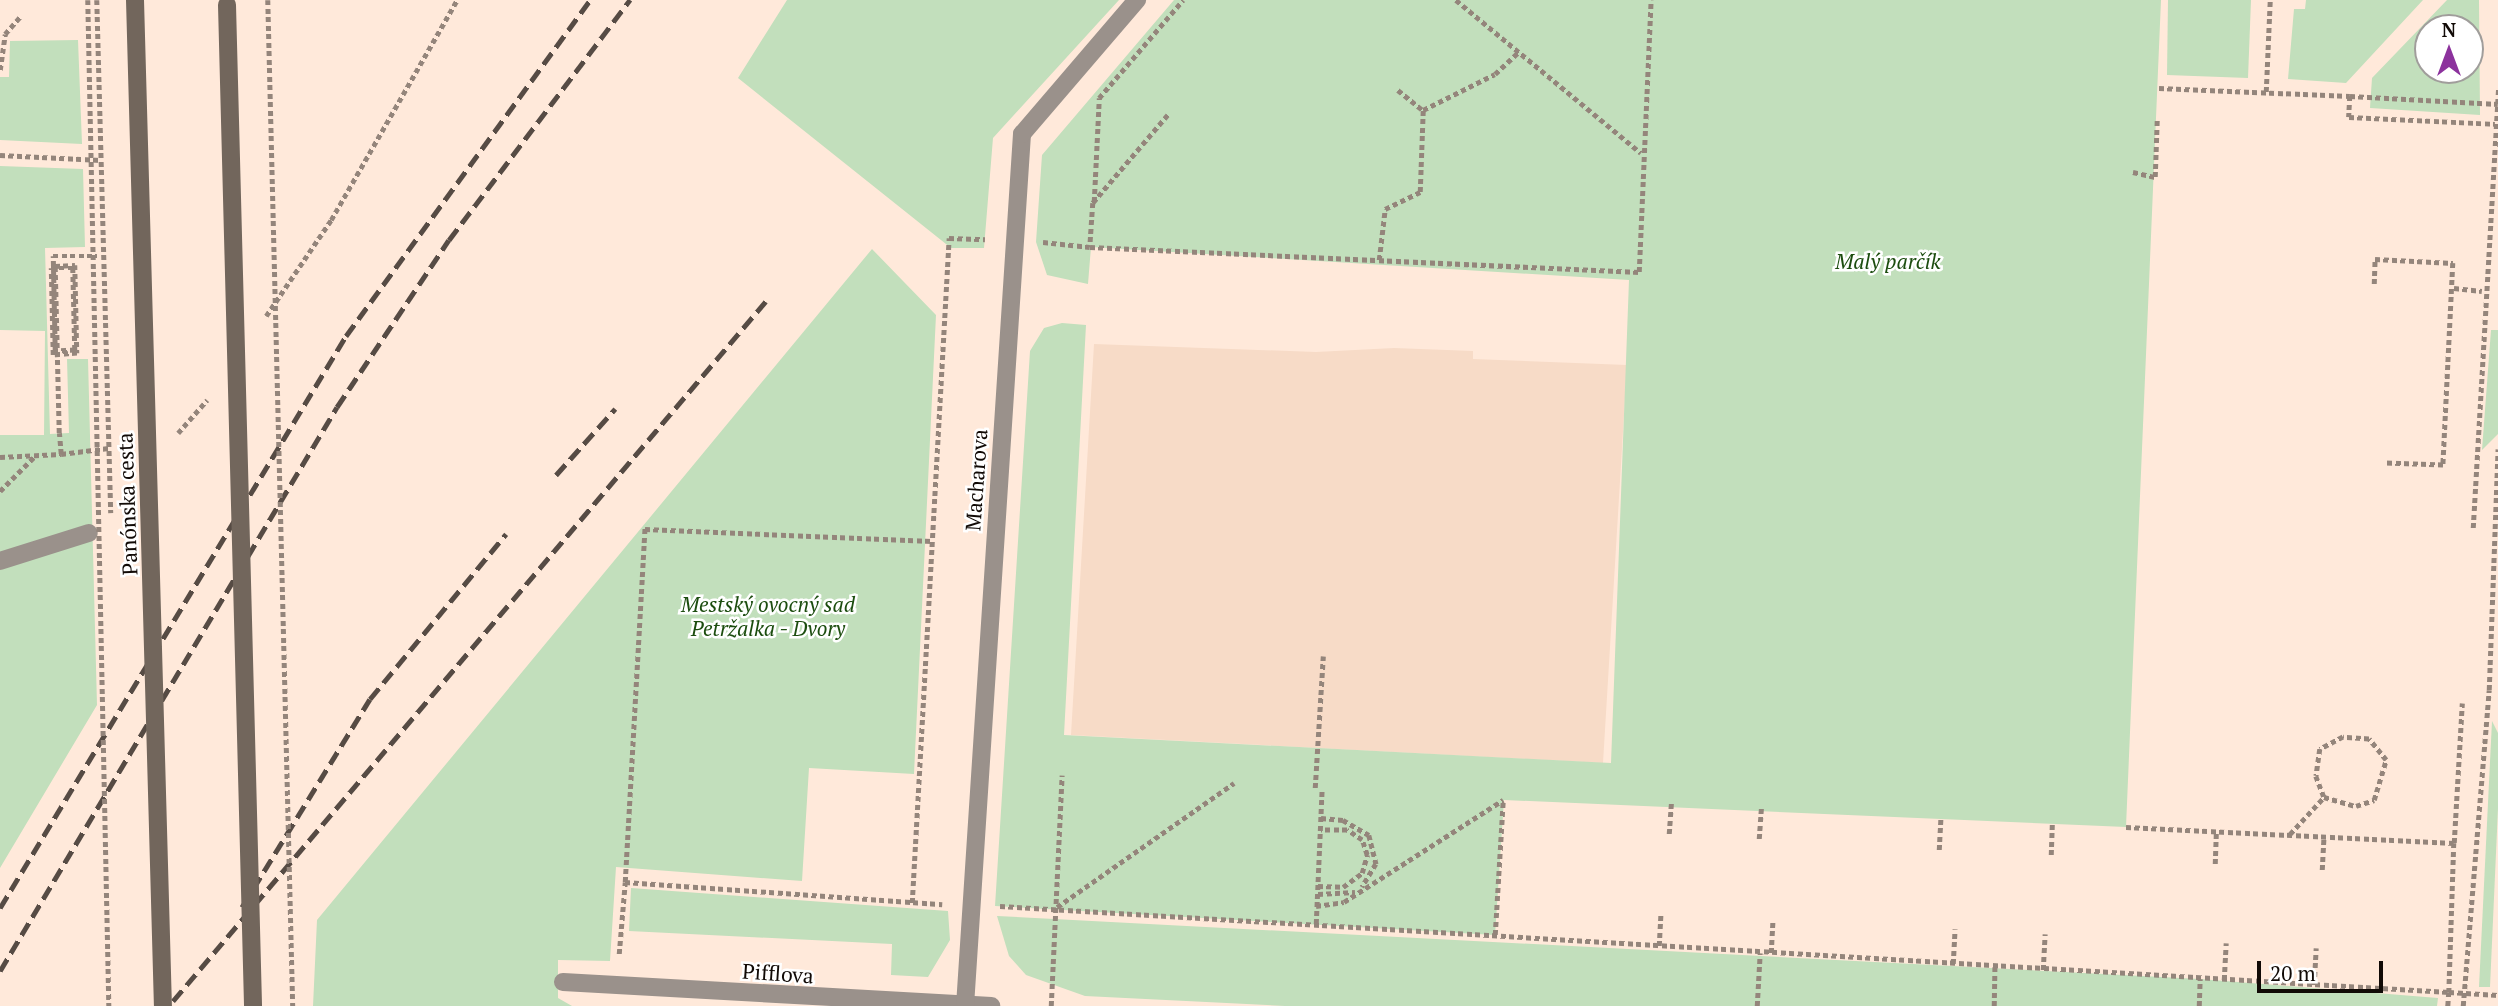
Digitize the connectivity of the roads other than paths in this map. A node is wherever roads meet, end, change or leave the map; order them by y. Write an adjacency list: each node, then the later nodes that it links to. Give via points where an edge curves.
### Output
1 (135, 0): 8 (main road, Panónska cesta, bridge)
2 (1137, 0): 7 (street, Macharova, via 1022,134)
3 (228, 5): 9 (main road, bridge)
4 (89, 533): 5 (street)
5 (0, 561)
6 (564, 982): 7 (street, Pifflova)
7 (965, 1005): 10 (street, Pifflova)
8 (163, 1006)
9 (253, 1006)
10 (990, 1006)

